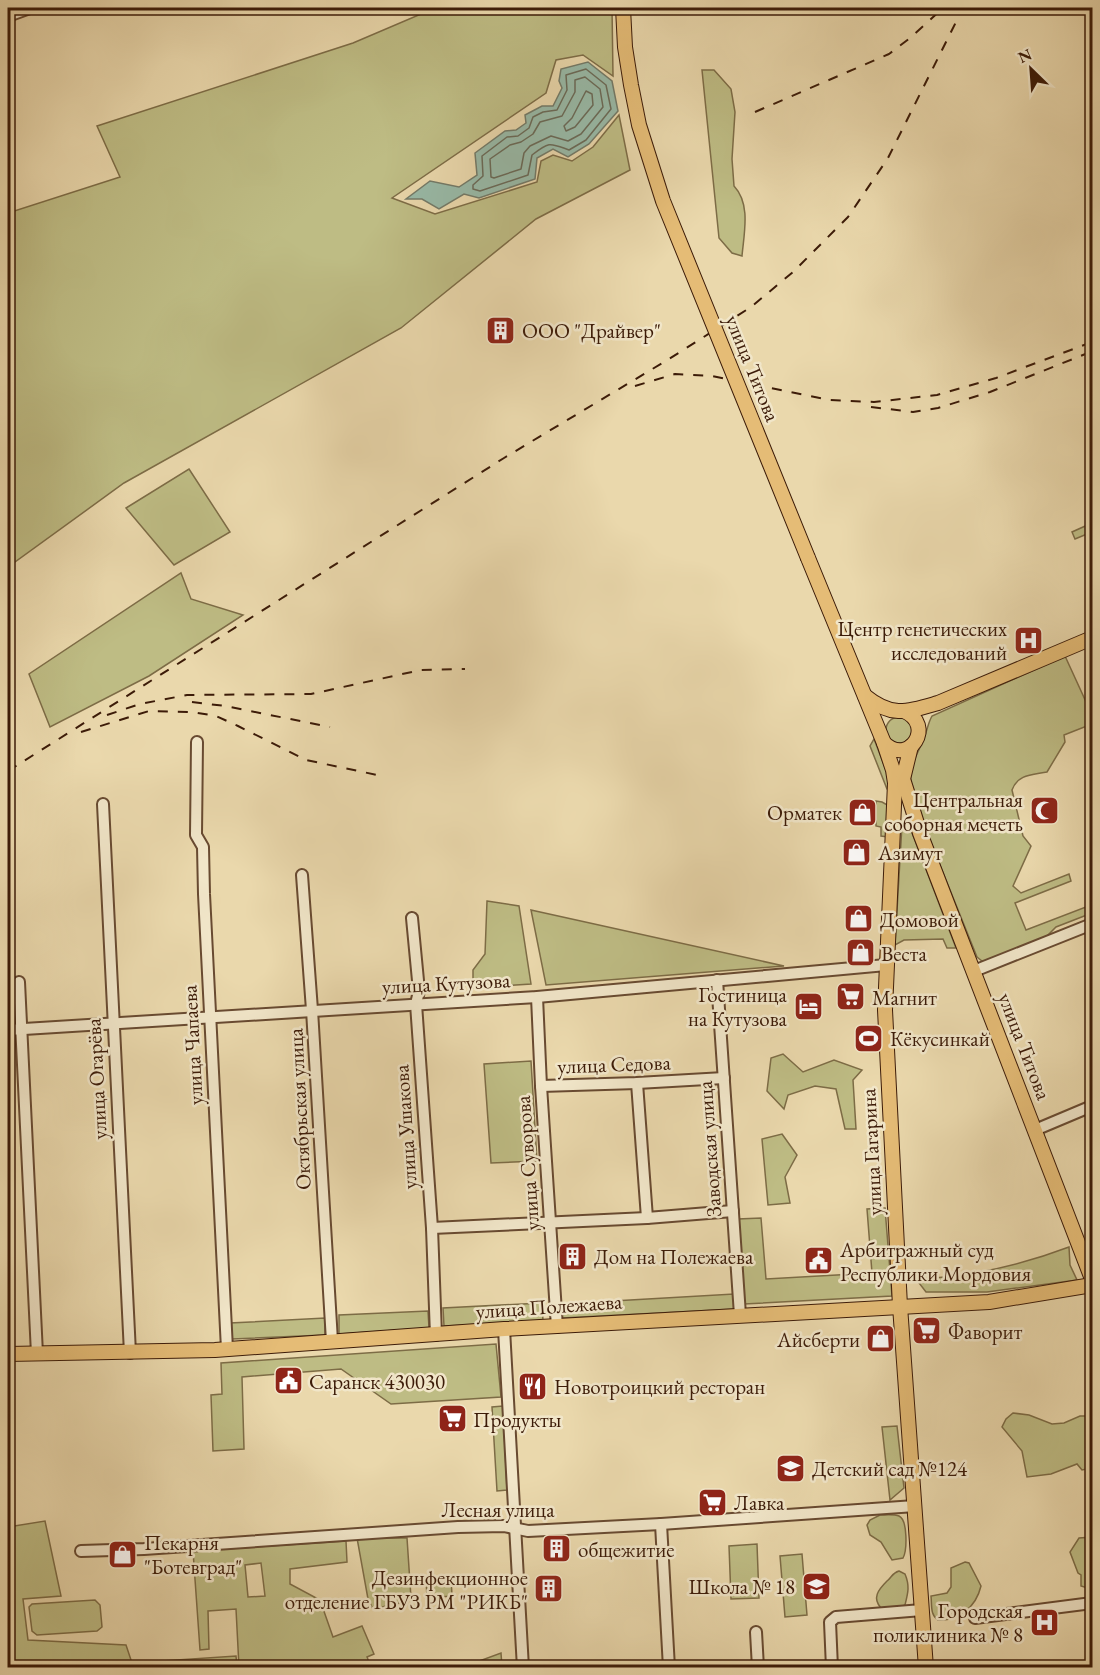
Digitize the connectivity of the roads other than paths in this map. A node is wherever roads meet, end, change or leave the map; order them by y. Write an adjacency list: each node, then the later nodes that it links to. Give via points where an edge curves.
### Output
1 (30, 8): 3 (street)
2 (623, 8): 5 (main road, улица Титова, bridge, via 625,47 639,124 663,201)
3 (8, 16)
4 (1092, 638): 6 (main road)
5 (863, 695): 7 (main road, via 876,705); 9 (main road, улица Титова)
6 (938, 703): 7 (main road); 8 (main road)
7 (898, 711): 8 (main road, via 914,717); 9 (main road, via 883,718)
8 (919, 728): 11 (main road)
9 (881, 738): 11 (main road, via 894,750); 13 (main road, улица Гагарина, via 893,770)
10 (197, 742): 27 (street, улица Чапаева, via 196,835 203,847)
11 (911, 746): 12 (main road, улица Титова)
12 (904, 770): 13 (main road); 16 (main road, улица Титова, via 905,789)
13 (894, 798): 15 (main road, улица Гагарина)
14 (103, 804): 28 (street, улица Огарёва)
15 (893, 827): 16 (main road, via 908,819); 20 (main road, улица Гагарина)
16 (919, 829): 21 (main road, улица Титова)
17 (302, 875): 26 (street, Октябрьская улица)
18 (412, 918): 25 (street, улица Ушакова, via 419,991)
19 (1092, 924): 21 (street)
20 (886, 964): 22 (street, улица Кутузова); 42 (main road, улица Гагарина)
21 (974, 971): 35 (main road, улица Титова)
22 (717, 980): 24 (street, улица Кутузова); 31 (street, Заводская улица)
23 (19, 982): 29 (street)
24 (537, 997): 25 (street, улица Кутузова); 33 (street, улица Суворова)
25 (416, 1004): 26 (street, улица Кутузова); 39 (street, улица Ушакова)
26 (312, 1010): 27 (street, улица Кутузова); 47 (street, Октябрьская улица)
27 (210, 1017): 28 (street, улица Кутузова); 48 (street, улица Чапаева)
28 (112, 1023): 29 (street, улица Кутузова); 49 (street, улица Огарёва)
29 (21, 1029): 30 (street, улица Кутузова); 51 (street)
30 (8, 1030)
31 (724, 1078): 32 (street, улица Седова); 36 (street, Заводская улица)
32 (637, 1083): 33 (street, улица Седова); 37 (street)
33 (541, 1086): 38 (street, улица Суворова)
34 (1092, 1106): 35 (street)
35 (1035, 1130): 40 (main road, улица Титова)
36 (733, 1211): 37 (street); 43 (street, Заводская улица)
37 (647, 1218): 38 (street)
38 (550, 1221): 39 (street); 44 (street, улица Суворова)
39 (432, 1228): 46 (street, улица Ушакова)
40 (1092, 1279)
41 (1092, 1286): 42 (main road, улица Полежаева, via 989,1302)
42 (900, 1306): 43 (main road, улица Полежаева); 52 (main road, улица Гагарина)
43 (740, 1315): 44 (main road, улица Полежаева)
44 (557, 1327): 45 (main road, улица Полежаева)
45 (504, 1329): 46 (main road, улица Полежаева); 54 (street)
46 (436, 1335): 47 (main road, улица Полежаева)
47 (332, 1341): 48 (main road, улица Полежаева)
48 (227, 1349): 49 (main road, улица Полежаева)
49 (130, 1353): 51 (main road, улица Полежаева)
50 (8, 1354): 51 (main road, улица Полежаева)
51 (37, 1354)
52 (915, 1506): 53 (street, Лесная улица); 57 (main road, улица Гагарина)
53 (662, 1524): 54 (street, Лесная улица); 61 (street)
54 (516, 1529): 55 (street, Лесная улица, via 458,1527); 60 (street)
55 (81, 1551)
56 (1092, 1603): 58 (street)
57 (922, 1610): 63 (street, via 832,1619); 64 (main road, улица Гагарина)
58 (975, 1618)
59 (756, 1632): 62 (street)
60 (523, 1668)
61 (669, 1668)
62 (758, 1668)
63 (832, 1668)
64 (926, 1668)

